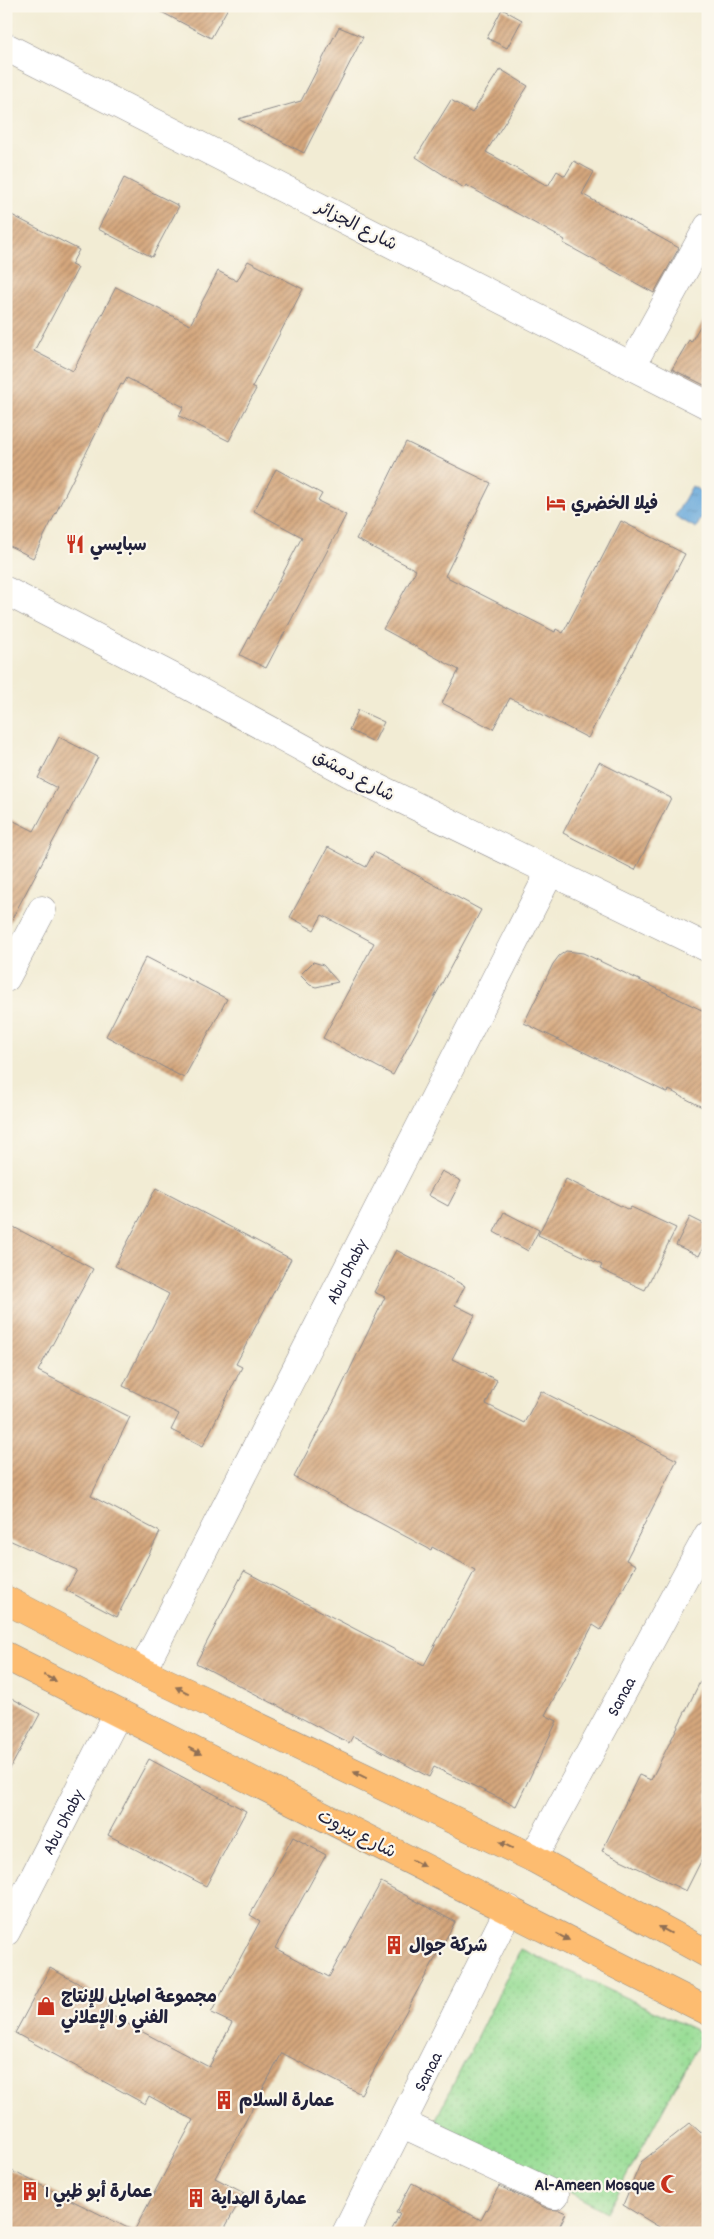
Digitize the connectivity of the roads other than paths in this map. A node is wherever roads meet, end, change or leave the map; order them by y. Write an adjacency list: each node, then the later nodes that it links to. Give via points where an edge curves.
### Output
1 (6, 47): 3 (street, شارع الجزائر)
2 (708, 227): 3 (street)
3 (632, 364): 4 (street, شارع الجزائر)
4 (708, 405)
5 (6, 591): 6 (street, شارع دمشق, via 364,781)
6 (550, 872): 8 (street, شارع دمشق); 13 (street, Abu Dhaby)
7 (42, 910): 9 (street)
8 (708, 948)
9 (6, 978)
10 (708, 1536): 15 (street, Sanaa)
11 (6, 1600): 13 (main road)
12 (6, 1656): 14 (main road, شارع بيروت, one-way to 14)
13 (142, 1671): 15 (main road, one-way to 13)
14 (118, 1713): 16 (main road, شارع بيروت, one-way to 16); 17 (street, Abu Dhaby)
15 (533, 1858): 18 (main road, one-way to 15)
16 (509, 1909): 19 (main road, شارع بيروت, one-way to 19); 20 (street, Sanaa)
17 (6, 1932)
18 (708, 1954)
19 (708, 2011)
20 (401, 2123): 21 (street); 22 (street, Sanaa)
21 (555, 2196)
22 (346, 2233)

